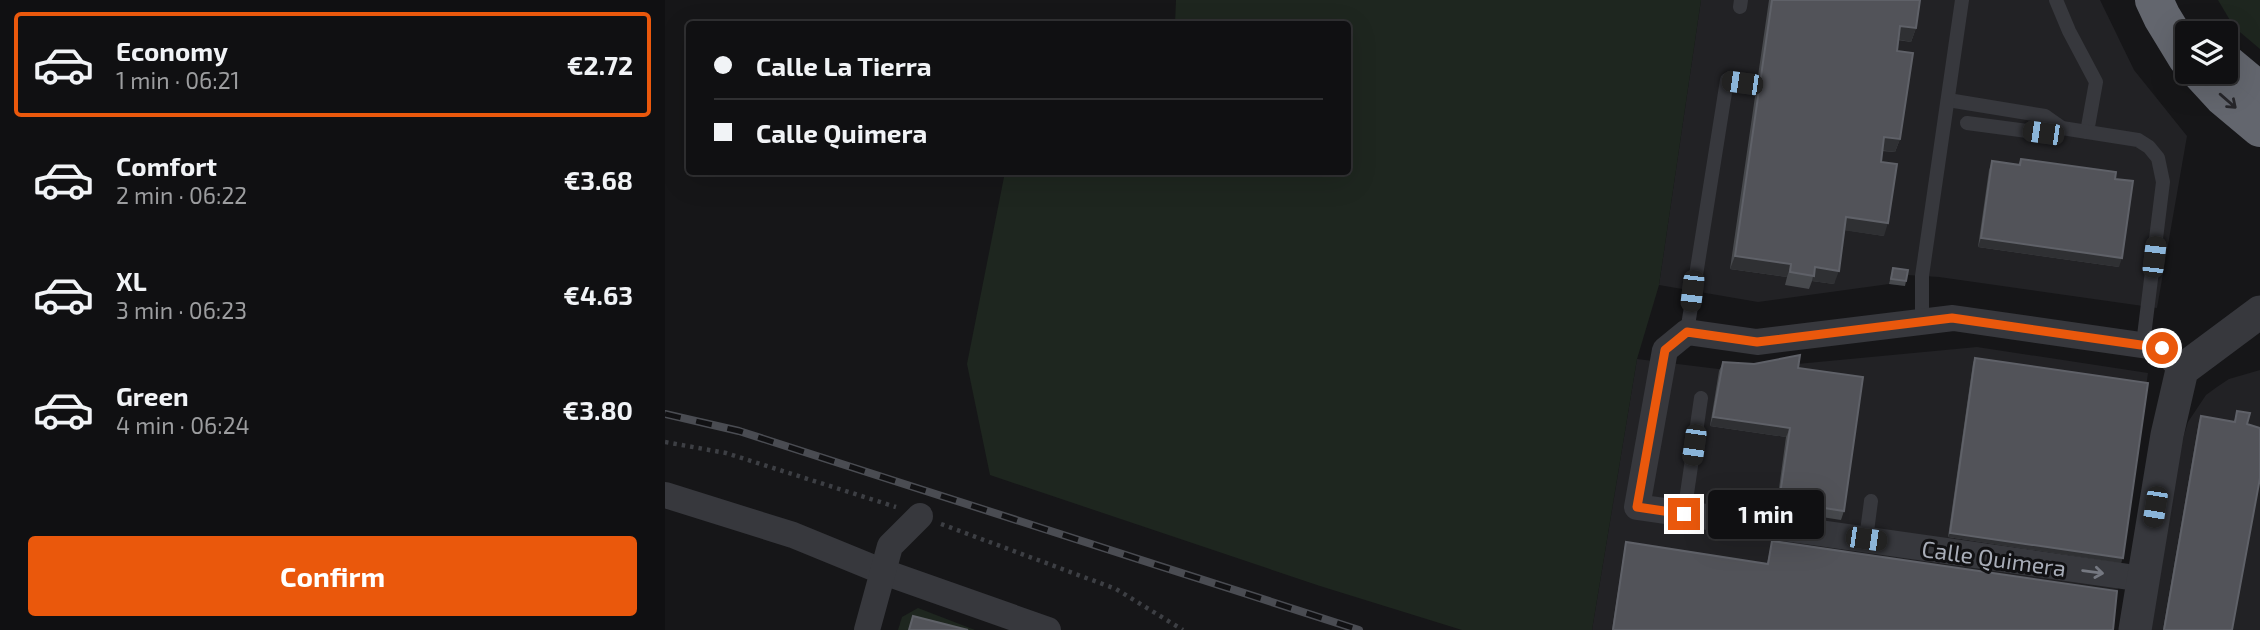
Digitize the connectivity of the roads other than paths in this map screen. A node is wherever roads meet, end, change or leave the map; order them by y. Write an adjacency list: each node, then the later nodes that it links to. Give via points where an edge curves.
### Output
1 (1962, 0): 11 (lane)
2 (2056, 0): 15 (lane, via 2096,82)
3 (2154, 0): 6 (highway)
4 (2182, 0): 5 (highway)
5 (2193, 21)
6 (2175, 38)
7 (2238, 73): 10 (highway)
8 (2211, 84): 14 (highway, one-way to 14)
9 (1757, 85): 18 (lane, via 1727,80)
10 (2260, 91)
11 (1948, 100): 13 (lane, via 2045,116); 17 (lane, via 1922,276)
12 (1967, 123): 13 (lane, via 2043,133)
13 (2062, 128): 15 (lane)
14 (2260, 128)
15 (2087, 132): 19 (lane, via 2138,140 2154,152 2162,171)
16 (2260, 312): 20 (street)
17 (1922, 321): 18 (street, via 1757,342); 19 (street, via 1952,318)
18 (1687, 332): 24 (street, Calle Quimera, via 1665,350 1637,507)
19 (2143, 344): 20 (street, via 2162,348)
20 (2182, 370): 28 (street)
21 (1701, 398): 24 (lane)
22 (665, 495): 27 (street, via 793,535)
23 (1871, 500): 26 (lane)
24 (1684, 514): 26 (street, Calle Quimera)
25 (920, 516): 27 (street, via 890,546)
26 (1866, 539): 28 (street, Calle Quimera, one-way to 28)
27 (881, 571): 29 (street); 30 (street)
28 (2143, 579): 31 (street)
29 (867, 630)
30 (1048, 630)
31 (2135, 630)

